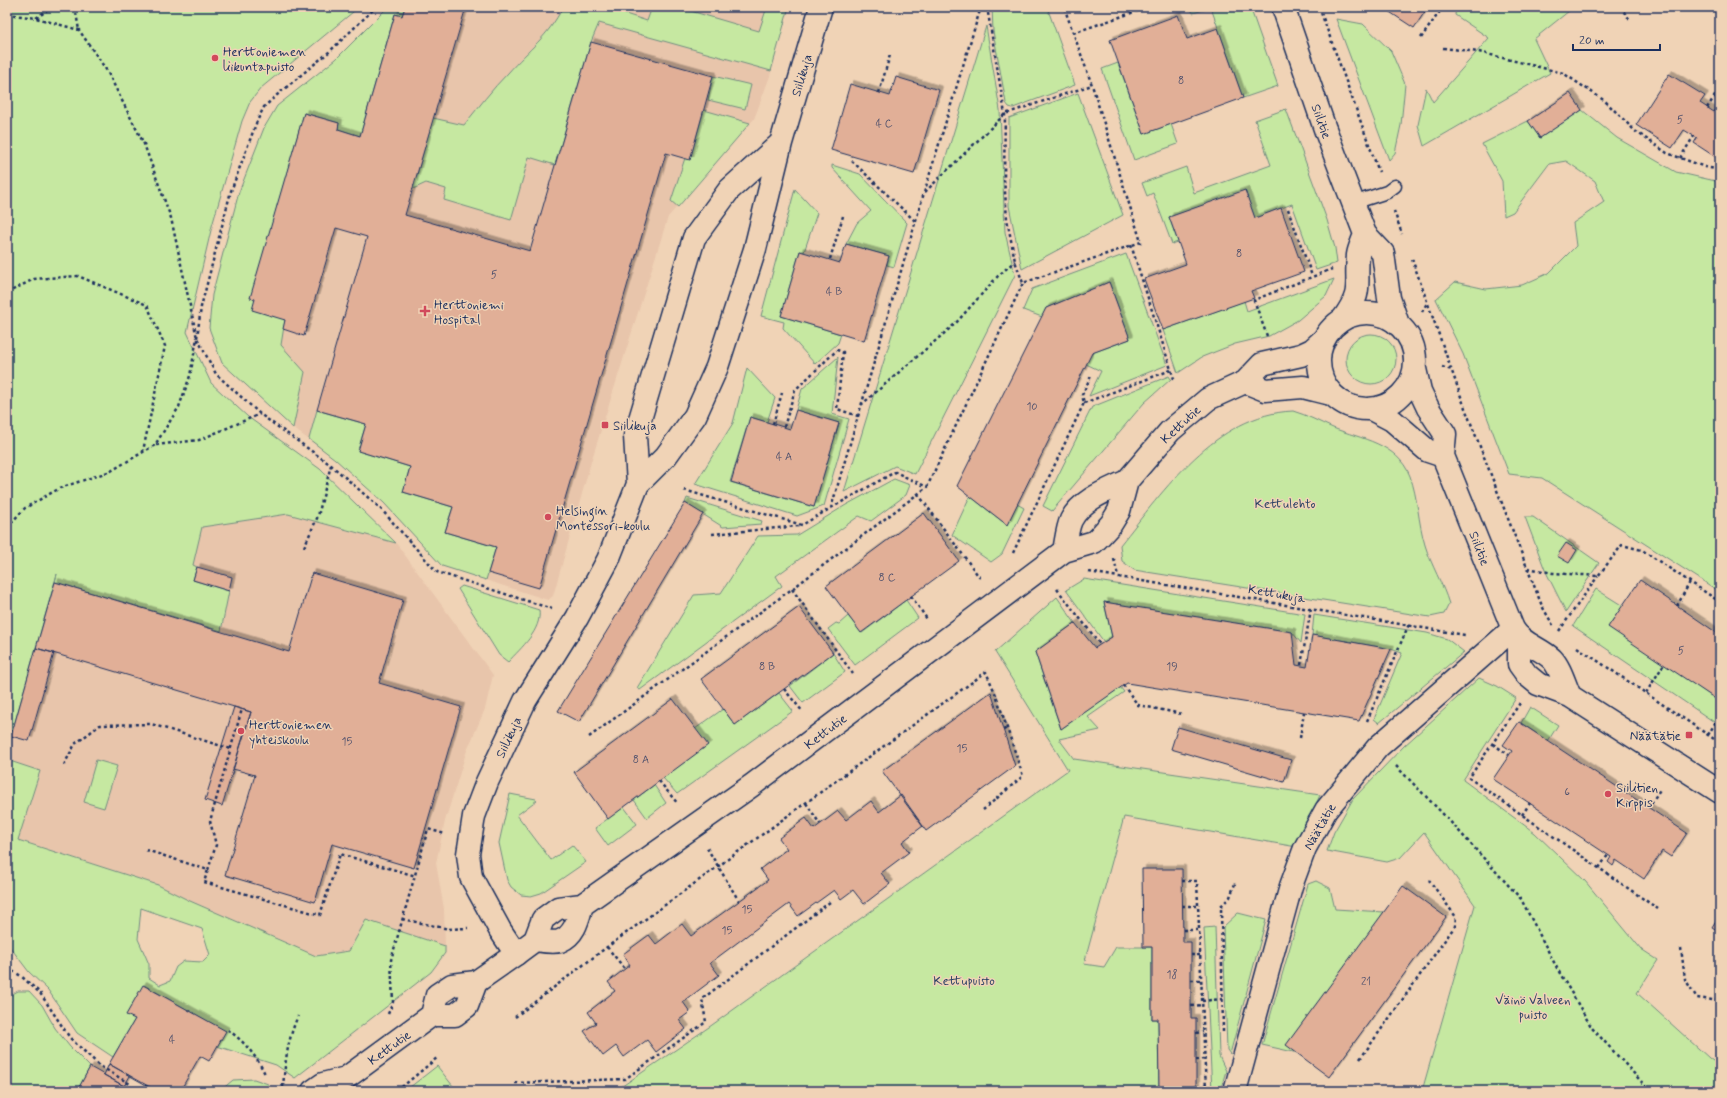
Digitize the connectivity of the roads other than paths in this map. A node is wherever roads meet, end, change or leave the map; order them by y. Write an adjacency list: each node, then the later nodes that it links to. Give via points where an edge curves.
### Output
1 (821, 7): 3 (street, Siilikuja)
2 (1282, 7): 5 (street, Siilitie)
3 (781, 143): 16 (street, Siilikuja, via 755,249 717,367 695,416 666,456); 16 (street, Siilikuja, via 729,190 694,238 635,436)
4 (1391, 189): 5 (lane)
5 (1353, 204): 6 (street, Siilitie)
6 (1365, 234): 7 (street, via 1358,254 1358,291 1353,305); 8 (street, Siilitie, via 1383,253 1389,298)
7 (1343, 319): 8 (street, via 1371,313 1385,316); 9 (street)
8 (1398, 324): 10 (street, via 1413,345)
9 (1323, 340): 11 (street, Kettutie, via 1312,350 1301,355 1262,364); 12 (street, via 1319,368 1323,382)
10 (1415, 369): 13 (street, via 1406,390 1398,398 1386,406); 14 (street, Siilitie, via 1420,391 1445,434)
11 (1244, 382): 12 (street, via 1265,390 1303,387); 15 (street, Kettutie, via 1208,399 1170,431)
12 (1331, 394): 13 (street, via 1357,409)
13 (1371, 409): 14 (street, via 1392,420 1428,451)
14 (1443, 456): 18 (street, Siilitie)
15 (1127, 481): 17 (street, Kettutie, via 1102,492 1077,513 1071,520); 17 (street, Kettutie, via 1119,511 1111,524 1094,542)
16 (638, 484): 20 (street, Siilikuja, via 608,560 577,618 525,700 474,816 468,854 471,877)
17 (1064, 551): 20 (street, Kettutie, via 751,786 582,905 574,930 559,941 535,940)
18 (1516, 633): 19 (street, Siilitie, via 1519,664 1538,684 1570,696); 23 (street, Näätätie, via 1378,747 1326,810 1305,848 1291,886)
19 (1720, 792)
20 (516, 954): 21 (street, Kettutie, via 476,982 452,985 438,995 432,1015)
21 (345, 1085): 22 (street, Kettutie, via 323,1084)
22 (313, 1091)
23 (1235, 1091)

